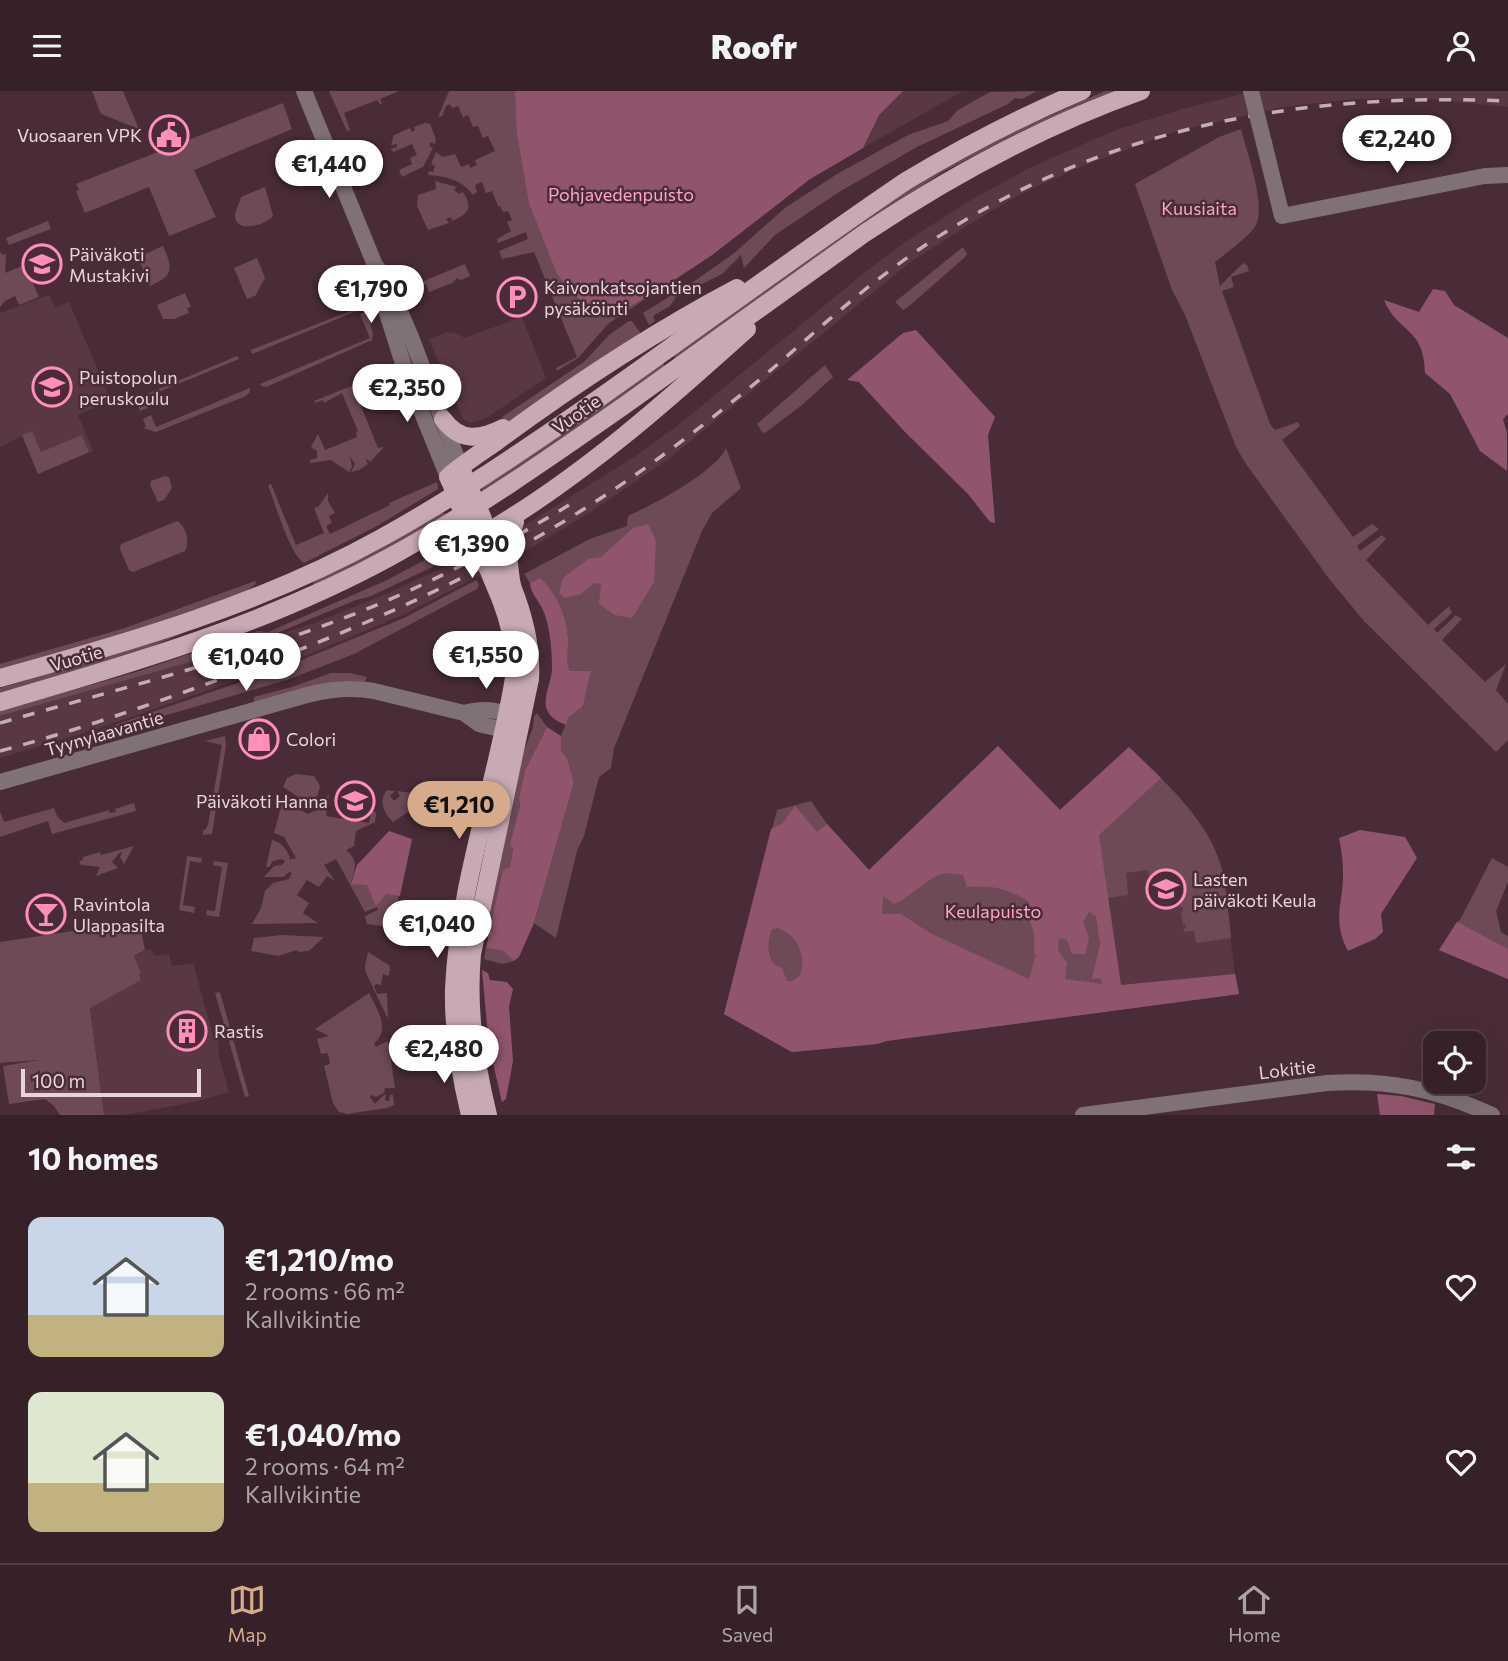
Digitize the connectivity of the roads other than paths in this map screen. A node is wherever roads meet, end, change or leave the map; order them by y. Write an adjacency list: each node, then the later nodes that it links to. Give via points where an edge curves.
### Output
1 (304, 91): 7 (street)
2 (1082, 91): 6 (main road, Vuotie, via 965,146)
3 (1141, 91): 8 (main road, Vuotie, via 1055,125 974,165 918,197)
4 (1251, 91): 5 (street, bridge, via 1282,216)
5 (1508, 175)
6 (797, 256): 9 (main road, via 650,338); 15 (main road, Vuotie, via 496,470 381,538 294,581 212,614)
7 (375, 265): 10 (street, via 386,279); 11 (street, via 398,350)
8 (810, 273): 12 (main road, via 621,439); 16 (main road, Vuotie, via 509,487 389,558 212,637)
9 (528, 417): 10 (main road, via 481,437 457,433); 11 (main road)
10 (443, 419): 11 (street)
11 (455, 474): 13 (main road, bridge)
12 (530, 505): 13 (main road); 14 (main road, bridge, via 515,522 508,543)
13 (480, 532): 14 (main road, bridge)
14 (510, 596): 17 (main road, via 515,663)
15 (0, 678)
16 (0, 702)
17 (512, 723): 18 (street, Tyynylaavantie, via 482,709 464,713 361,689 321,691); 19 (main road, via 476,850 457,954 455,1022); 20 (main road, via 471,965 470,1023)
18 (0, 782)
19 (470, 1115)
20 (488, 1115)
21 (1083, 1115): 22 (street, Lokitie, via 1357,1082 1421,1089)
22 (1492, 1115)

